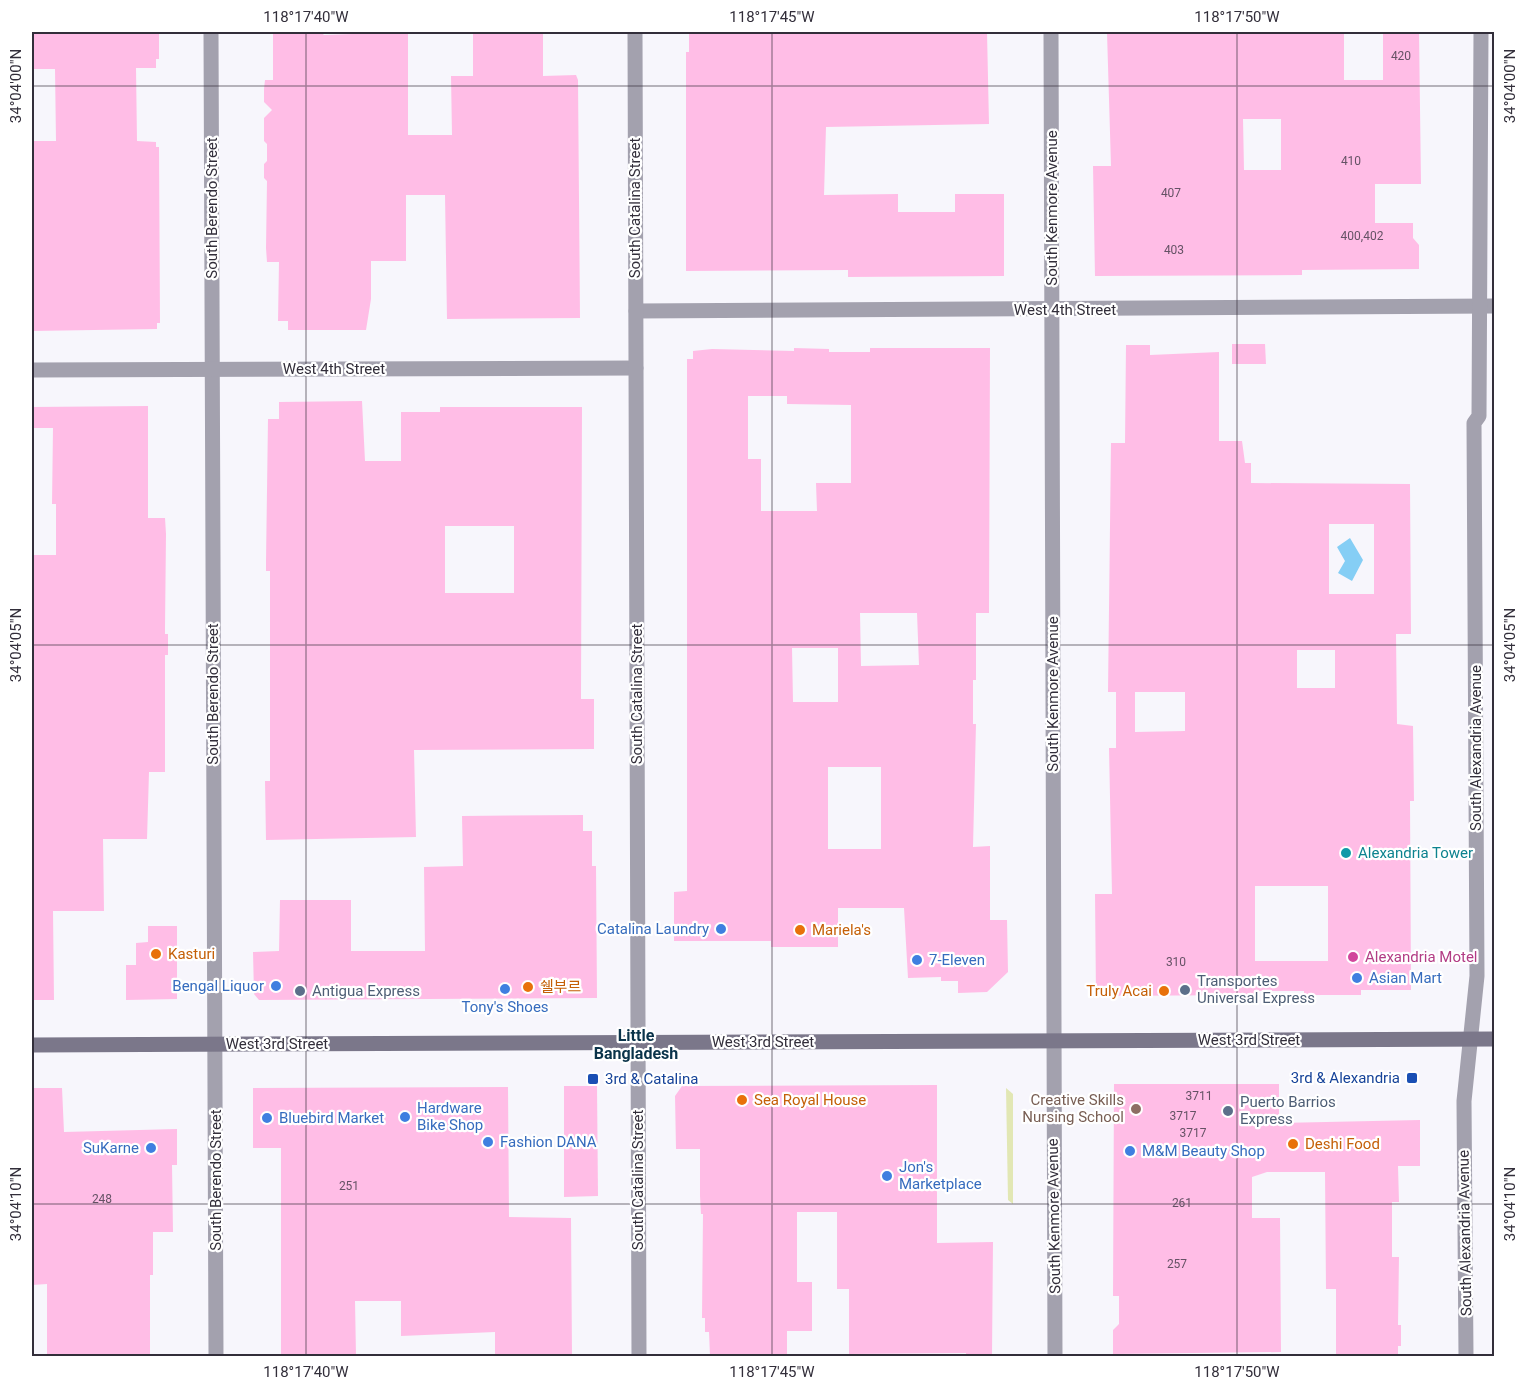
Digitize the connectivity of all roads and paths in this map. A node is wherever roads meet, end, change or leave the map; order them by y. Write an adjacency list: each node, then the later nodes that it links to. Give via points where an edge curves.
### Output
1 (211, 32): 10 (street, South Berendo Street)
2 (635, 32): 7 (street, South Catalina Street)
3 (1051, 32): 6 (street, South Kenmore Avenue)
4 (1481, 32): 5 (street, South Alexandria Avenue)
5 (1488, 306): 6 (street, West 4th Street); 11 (street, South Alexandria Avenue, via 1479,416 1474,423 1477,976)
6 (1053, 310): 7 (street, West 4th Street); 14 (street, South Kenmore Avenue)
7 (636, 311): 8 (street, South Catalina Street)
8 (636, 368): 10 (street, West 4th Street); 13 (street, South Catalina Street)
9 (32, 370): 10 (street, West 4th Street)
10 (213, 370): 15 (street, South Berendo Street)
11 (1470, 1040): 12 (main road, West 3rd Street); 14 (main road, West 3rd Street); 20 (street, South Alexandria Avenue, via 1464,1101)
12 (1494, 1040)
13 (638, 1042): 14 (main road, West 3rd Street); 15 (main road, West 3rd Street); 18 (street, South Catalina Street)
14 (1052, 1043): 19 (street, South Kenmore Avenue)
15 (214, 1044): 16 (main road, West 3rd Street); 17 (street, South Berendo Street)
16 (32, 1045)
17 (216, 1356)
18 (639, 1356)
19 (1055, 1356)
20 (1466, 1356)

